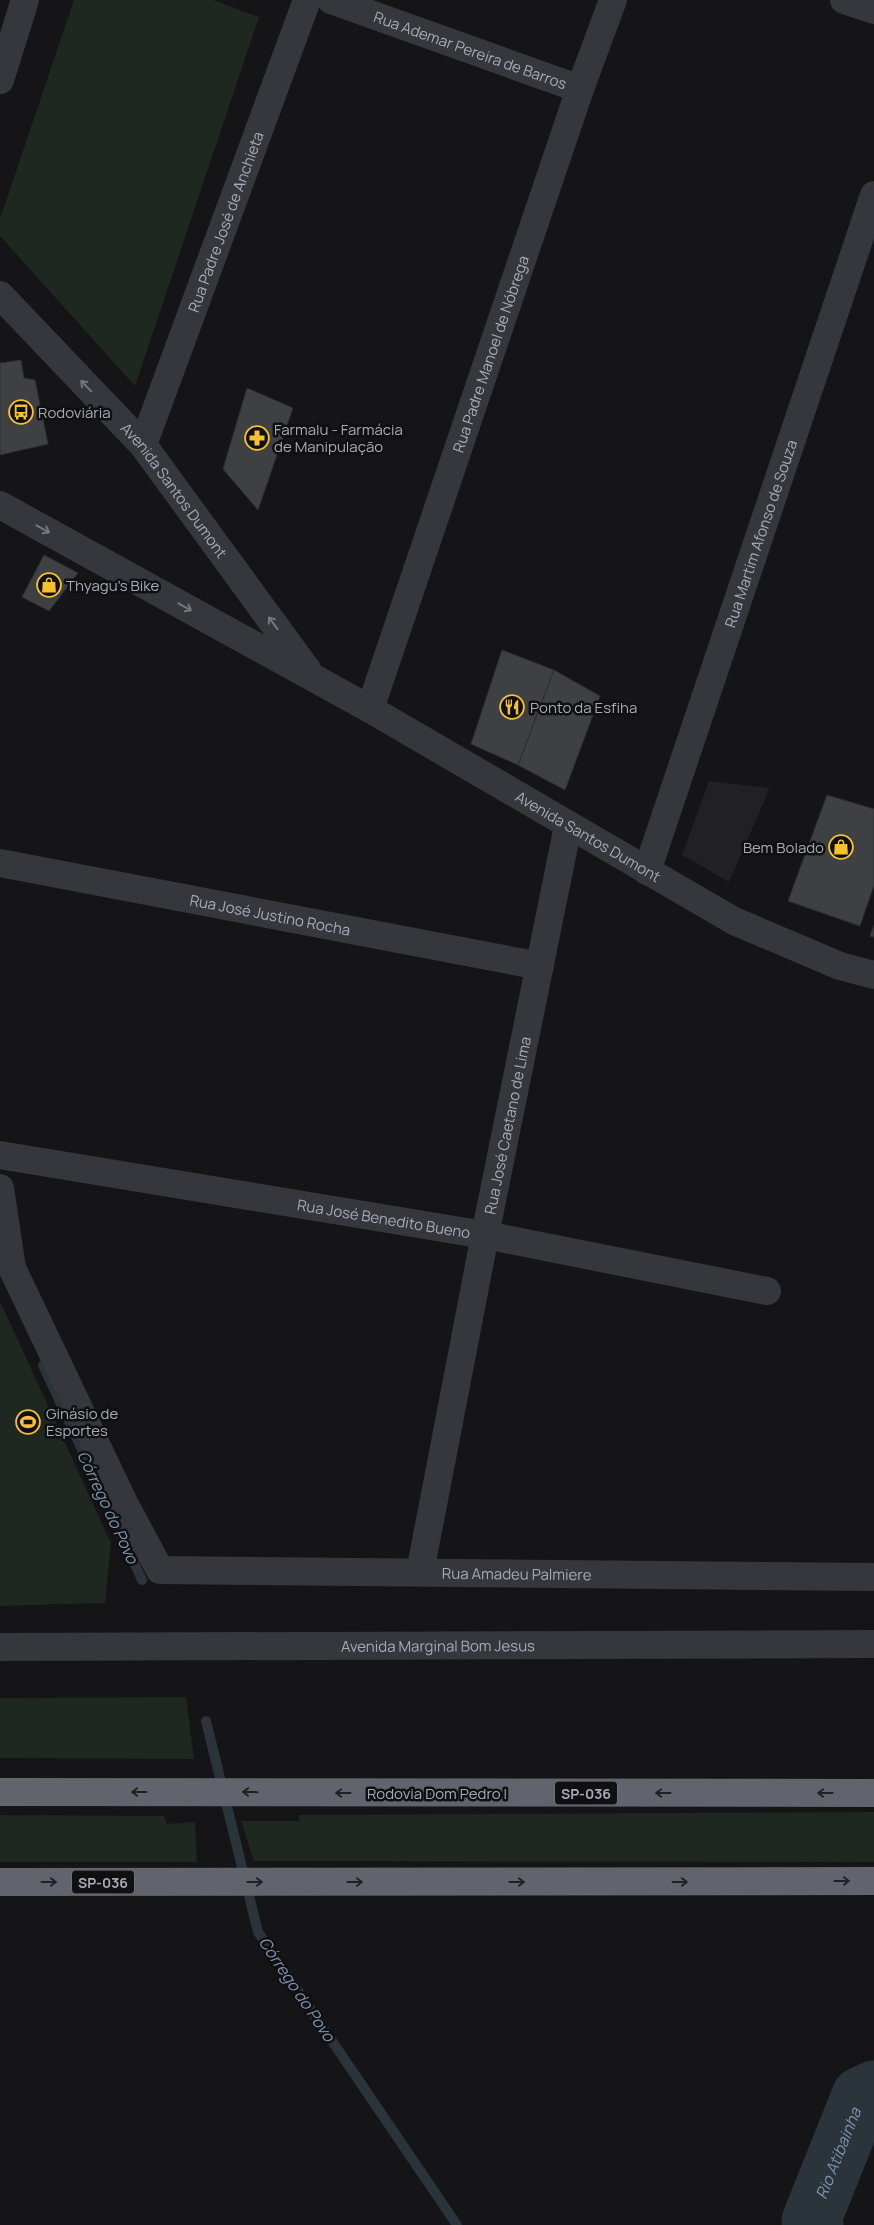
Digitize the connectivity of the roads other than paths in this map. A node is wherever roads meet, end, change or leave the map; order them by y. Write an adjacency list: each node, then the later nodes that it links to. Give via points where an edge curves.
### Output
1 (25, 0): 7 (street)
2 (307, 0): 11 (street, Rua Padre José de Anchieta)
3 (331, 0): 8 (street, Rua Ademar Pereira de Barros)
4 (613, 0): 8 (street, Rua Padre Manoel de Nóbrega)
5 (844, 0): 6 (street)
6 (874, 10)
7 (0, 80)
8 (580, 89): 14 (street, Rua Padre Manoel de Nóbrega)
9 (874, 195): 17 (street, Rua Martim Afonso de Souza)
10 (0, 295): 11 (street, Avenida Santos Dumont, one-way to 10)
11 (143, 445): 13 (street, Avenida Santos Dumont, one-way to 11)
12 (0, 505): 13 (street, Avenida Santos Dumont, one-way to 13)
13 (312, 677): 14 (street, Avenida Santos Dumont)
14 (370, 709): 15 (street, Avenida Santos Dumont)
15 (568, 826): 17 (street, Avenida Santos Dumont); 18 (street, Rua José Caetano de Lima)
16 (0, 864): 18 (street, Rua José Justino Rocha)
17 (647, 871): 19 (street, Avenida Santos Dumont, via 734,921 840,966)
18 (540, 966): 22 (street, Rua José Caetano de Lima)
19 (874, 975)
20 (0, 1155): 22 (street, Rua José Benedito Bueno)
21 (0, 1188): 24 (street, Rua Amadeu Palmiere, via 12,1268 160,1570)
22 (485, 1235): 23 (street, Rua José Benedito Bueno); 24 (street, Rua José Caetano de Lima)
23 (767, 1291)
24 (420, 1572): 25 (street, Rua Amadeu Palmiere)
25 (874, 1576)
26 (874, 1644): 27 (street, Avenida Marginal Bom Jesus)
27 (0, 1647)
28 (0, 1792): 29 (highway, Rodovia Dom Pedro I / SP-036, one-way to 28)
29 (874, 1793)
30 (874, 1881): 31 (highway, SP-036, one-way to 30)
31 (0, 1882)

